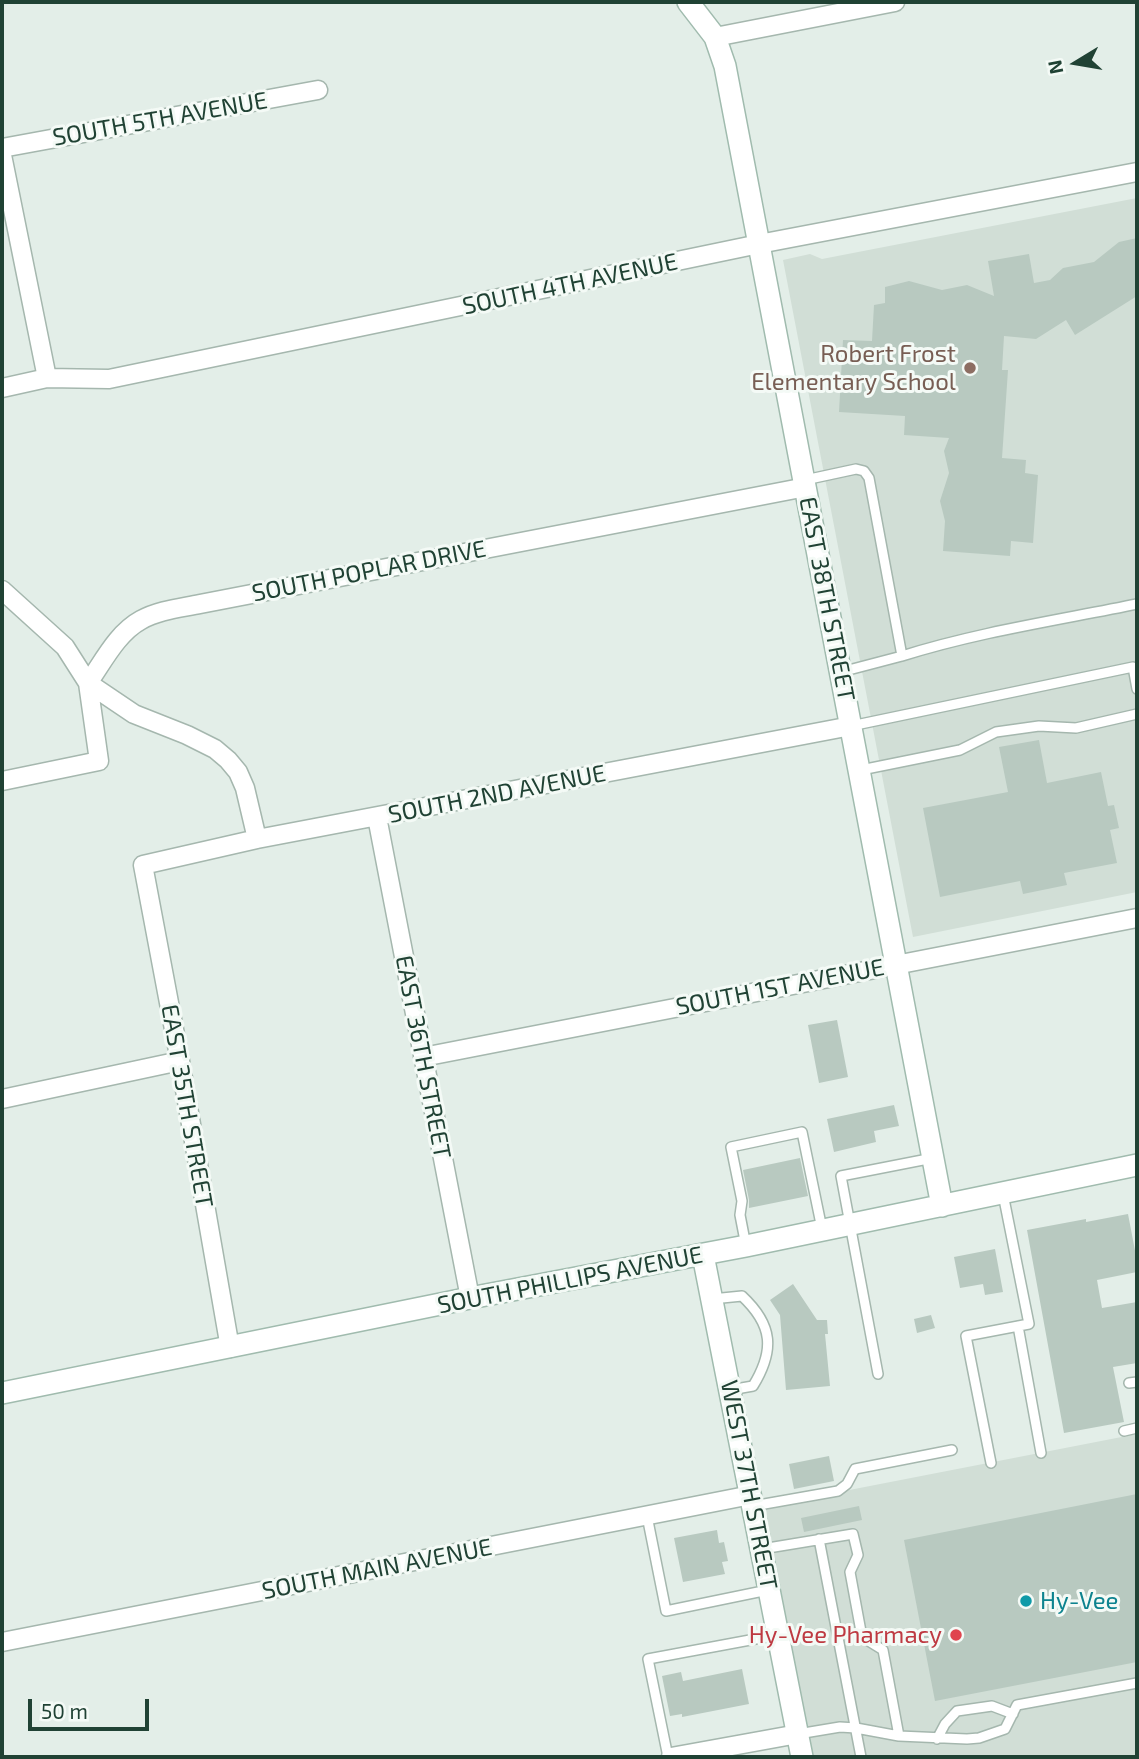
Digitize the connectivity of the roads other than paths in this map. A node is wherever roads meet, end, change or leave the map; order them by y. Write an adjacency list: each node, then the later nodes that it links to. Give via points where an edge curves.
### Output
1 (688, 2): 3 (street, EAST 38TH STREET)
2 (895, 2): 3 (street)
3 (715, 37): 8 (street, EAST 38TH STREET, via 725,65)
4 (318, 90): 5 (street, SOUTH 5TH AVENUE)
5 (2, 148)
6 (2, 155): 9 (street)
7 (1137, 172): 8 (street, SOUTH 4TH AVENUE)
8 (759, 244): 9 (street, SOUTH 4TH AVENUE, via 109,379); 11 (street, EAST 38TH STREET)
9 (47, 378): 10 (street, SOUTH 4TH AVENUE)
10 (2, 388)
11 (805, 483): 14 (lane, via 856,469 869,478); 15 (street, EAST 38TH STREET); 16 (street, SOUTH POPLAR DRIVE, via 156,614 124,632)
12 (2, 590): 16 (street, via 65,647)
13 (1137, 604): 14 (lane)
14 (902, 656): 15 (lane)
15 (841, 672): 19 (street, EAST 38TH STREET)
16 (88, 683): 21 (street, via 99,761); 23 (street, via 134,714 215,748 245,788)
17 (1137, 689): 19 (lane, via 1133,667)
18 (1137, 713): 20 (lane, via 1076,728 1039,726 996,732 960,750)
19 (851, 726): 20 (street, EAST 38TH STREET); 22 (street, SOUTH 2ND AVENUE)
20 (860, 771): 26 (street, EAST 38TH STREET)
21 (2, 781)
22 (377, 817): 23 (street, SOUTH 2ND AVENUE); 27 (street, EAST 36TH STREET)
23 (257, 839): 24 (street, SOUTH 2ND AVENUE)
24 (143, 865): 28 (street, EAST 35TH STREET)
25 (1137, 918): 26 (street, SOUTH 1ST AVENUE)
26 (897, 965): 27 (street, SOUTH 1ST AVENUE); 30 (street, EAST 38TH STREET)
27 (423, 1057): 38 (street, EAST 36TH STREET)
28 (180, 1061): 29 (street); 41 (street, EAST 35TH STREET)
29 (2, 1099)
30 (933, 1158): 33 (street, EAST 38TH STREET); 34 (lane, via 841,1177)
31 (1137, 1165): 32 (street, SOUTH PHILLIPS AVENUE)
32 (1003, 1194): 33 (street, SOUTH PHILLIPS AVENUE); 40 (lane, via 1029,1324)
33 (942, 1206): 34 (street, SOUTH PHILLIPS AVENUE)
34 (849, 1225): 35 (street, SOUTH PHILLIPS AVENUE); 42 (lane)
35 (823, 1230): 36 (street, SOUTH PHILLIPS AVENUE); 36 (lane, via 802,1132 731,1147)
36 (746, 1246): 37 (street, SOUTH PHILLIPS AVENUE)
37 (703, 1255): 38 (street, SOUTH PHILLIPS AVENUE); 39 (street, WEST 37TH STREET)
38 (470, 1298): 41 (street, SOUTH PHILLIPS AVENUE)
39 (712, 1299): 43 (street, WEST 37TH STREET); 43 (lane, via 742,1296 765,1325 768,1351 762,1373 753,1385)
40 (1018, 1326): 48 (lane); 49 (lane, via 966,1336)
41 (229, 1348): 44 (street, SOUTH PHILLIPS AVENUE)
42 (878, 1374)
43 (730, 1390): 50 (street, WEST 37TH STREET)
44 (2, 1393)
45 (1137, 1428): 46 (lane)
46 (1124, 1431)
47 (952, 1450): 50 (lane, via 855,1469 838,1491)
48 (1041, 1453)
49 (991, 1463)
50 (752, 1501): 51 (street, SOUTH MAIN AVENUE); 53 (street, WEST 37TH STREET)
51 (647, 1516): 54 (lane, via 666,1611); 56 (street, SOUTH MAIN AVENUE)
52 (819, 1539): 53 (lane); 59 (lane); 61 (lane, via 853,1534 858,1555 850,1572 862,1637 883,1650)
53 (762, 1549): 54 (street, WEST 37TH STREET)
54 (770, 1590): 55 (street, WEST 37TH STREET)
55 (778, 1635): 60 (street, WEST 37TH STREET); 64 (lane, via 648,1659)
56 (2, 1642)
57 (1137, 1683): 58 (lane, via 1017,1705)
58 (1013, 1714): 62 (lane, via 1005,1729 979,1738); 62 (lane, via 992,1706 957,1711)
59 (856, 1728): 60 (lane); 61 (lane); 66 (lane)
60 (798, 1734): 63 (street); 65 (street, WEST 37TH STREET)
61 (899, 1735): 62 (lane)
62 (937, 1739)
63 (712, 1754): 64 (street)
64 (670, 1757)
65 (802, 1757)
66 (861, 1757)

